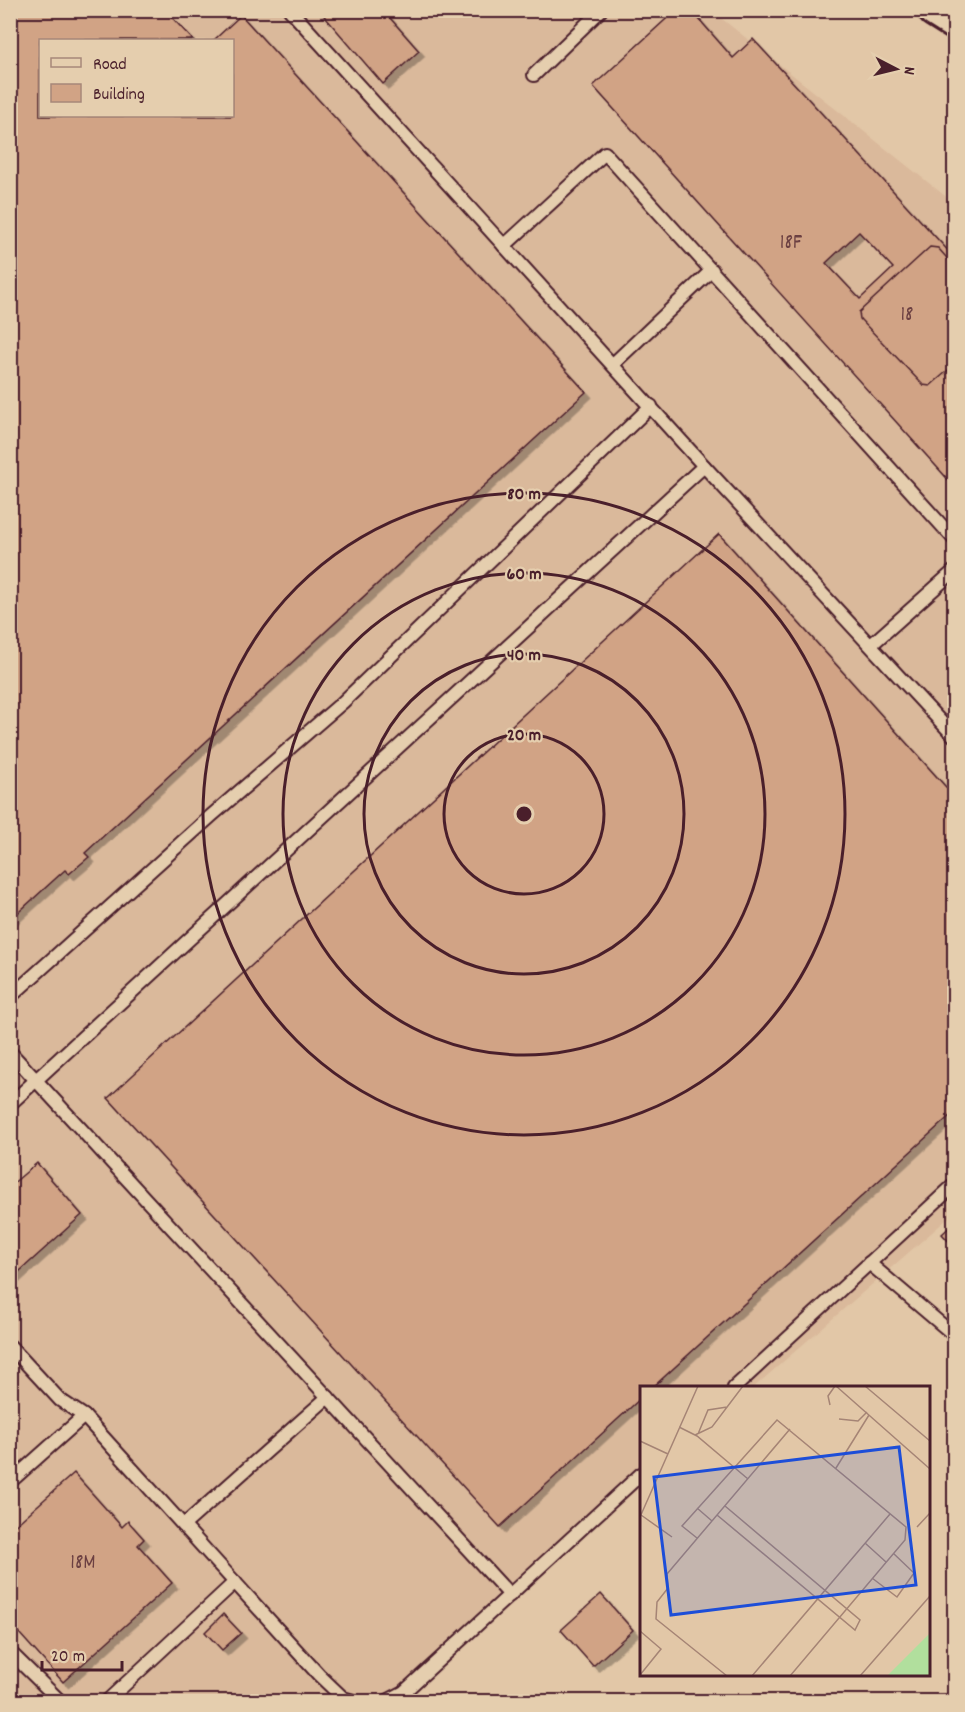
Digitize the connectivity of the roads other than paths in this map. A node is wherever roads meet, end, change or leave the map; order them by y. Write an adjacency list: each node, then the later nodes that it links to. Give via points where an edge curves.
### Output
1 (196, 10): 2 (lane)
2 (209, 10)
3 (290, 10): 8 (lane)
4 (601, 10): 7 (lane)
5 (935, 10): 6 (main road)
6 (954, 22)
7 (534, 75)
8 (504, 246): 9 (lane, via 605,153); 10 (lane)
9 (712, 270): 10 (lane); 13 (lane)
10 (613, 364): 11 (lane)
11 (651, 406): 12 (lane); 17 (lane, via 343,702)
12 (704, 466): 15 (lane); 19 (lane)
13 (954, 539)
14 (954, 572): 15 (lane)
15 (871, 645): 16 (lane)
16 (954, 736)
17 (10, 997)
18 (10, 1052): 19 (lane)
19 (36, 1081): 20 (lane); 26 (lane)
20 (10, 1104)
21 (954, 1185): 22 (lane)
22 (869, 1263): 23 (lane); 25 (lane)
23 (954, 1335)
24 (10, 1346): 27 (lane, via 60,1400)
25 (736, 1386)
26 (328, 1397): 30 (lane); 32 (lane)
27 (84, 1416): 29 (lane); 30 (lane)
28 (640, 1475): 32 (lane)
29 (10, 1482)
30 (184, 1525): 31 (lane)
31 (235, 1582): 35 (lane); 36 (lane, via 319,1675 343,1698)
32 (510, 1595): 37 (lane, via 404,1692)
33 (10, 1652): 34 (lane)
34 (61, 1701)
35 (106, 1701)
36 (356, 1701)
37 (385, 1701)

